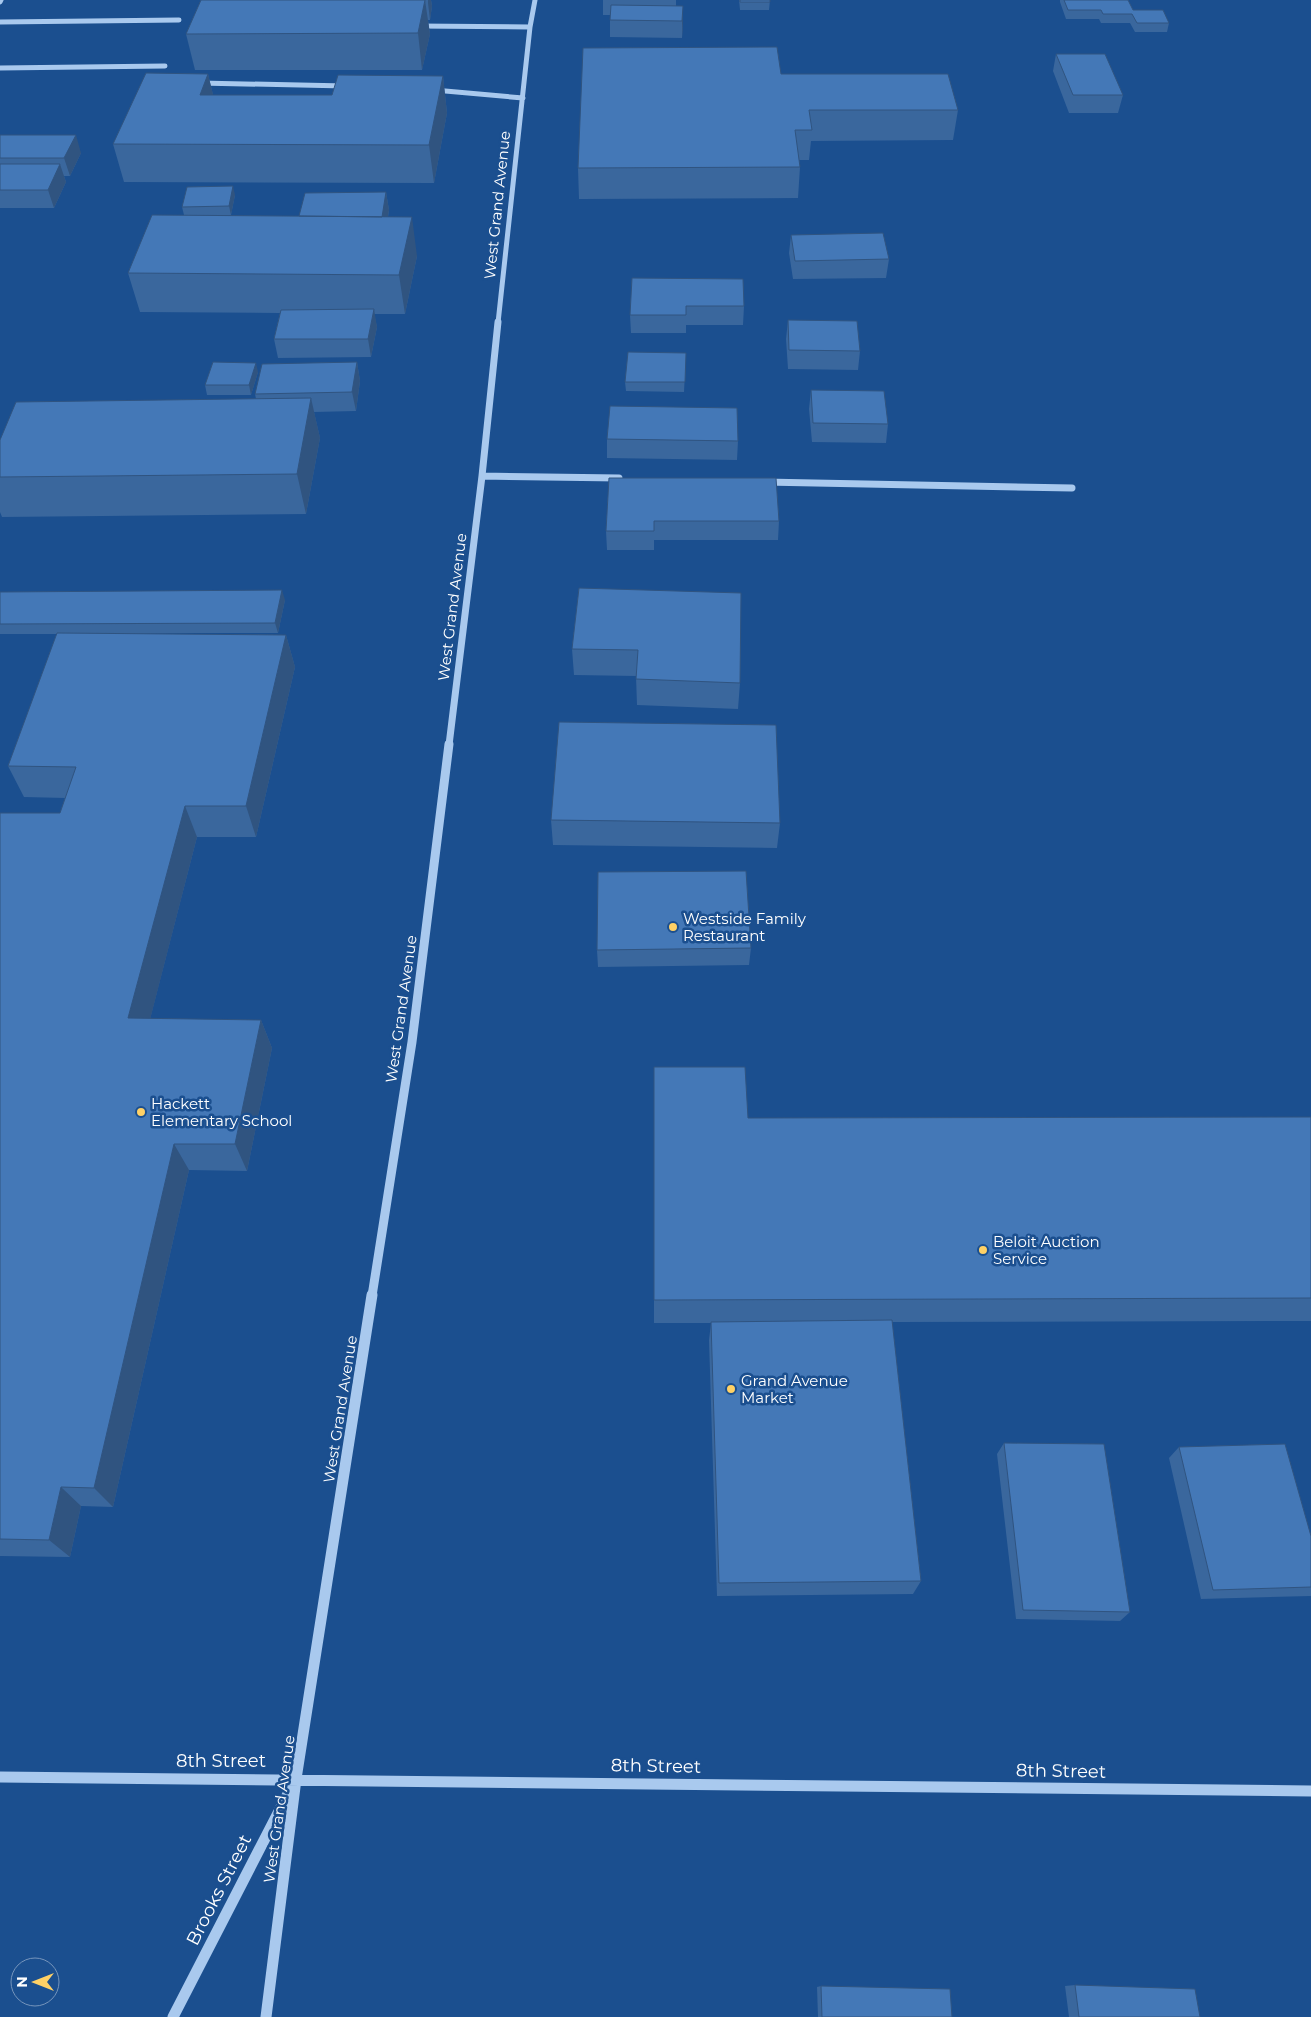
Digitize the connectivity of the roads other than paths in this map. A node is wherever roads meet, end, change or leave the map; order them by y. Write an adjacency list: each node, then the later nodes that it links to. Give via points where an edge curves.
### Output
1 (535, 0): 5 (street, West Grand Avenue)
2 (179, 20): 3 (street)
3 (0, 22)
4 (412, 26): 5 (street)
5 (530, 27): 11 (street, West Grand Avenue)
6 (165, 66): 7 (street)
7 (0, 68)
8 (189, 83): 9 (street)
9 (357, 87)
10 (428, 90): 11 (street)
11 (523, 98): 12 (street, West Grand Avenue)
12 (482, 476): 13 (street); 17 (street, West Grand Avenue, via 412,1042)
13 (629, 479)
14 (757, 481): 15 (street)
15 (1072, 488)
16 (0, 1777): 17 (street, 8th Street)
17 (296, 1779): 18 (street, 8th Street); 19 (street, Brooks Street); 20 (street, West Grand Avenue)
18 (1311, 1791)
19 (173, 2017)
20 (266, 2017)

